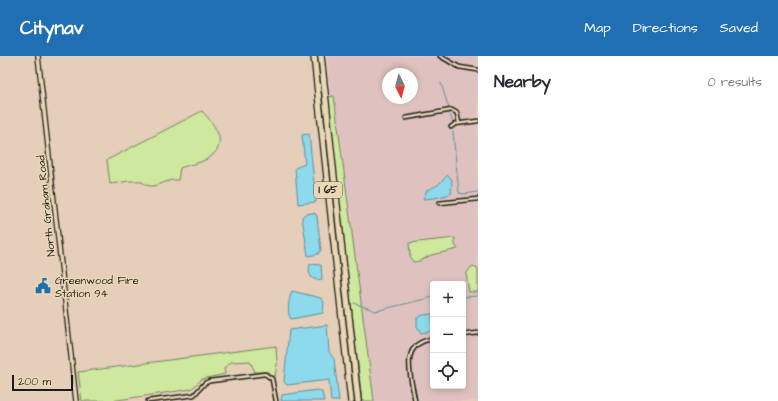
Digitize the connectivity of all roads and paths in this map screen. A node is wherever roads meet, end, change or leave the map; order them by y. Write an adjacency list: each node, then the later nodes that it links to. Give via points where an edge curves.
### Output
1 (38, 56): 16 (street, North Graham Road)
2 (314, 56): 20 (highway, I 65)
3 (321, 56): 21 (highway, I 65)
4 (440, 56): 5 (street, via 459,67)
5 (478, 70)
6 (406, 118): 8 (street, via 452,110 457,113)
7 (478, 120): 8 (street)
8 (459, 123): 9 (street)
9 (451, 127)
10 (478, 199): 11 (street)
11 (439, 203)
12 (478, 333): 13 (street)
13 (466, 335)
14 (430, 340): 22 (street, via 420,342 413,348 409,358)
15 (188, 396): 17 (street); 18 (street); 19 (street, via 196,394 210,381 265,374 272,379)
16 (76, 401)
17 (148, 401)
18 (188, 401)
19 (276, 401)
20 (350, 401)
21 (359, 401)
22 (415, 401)

